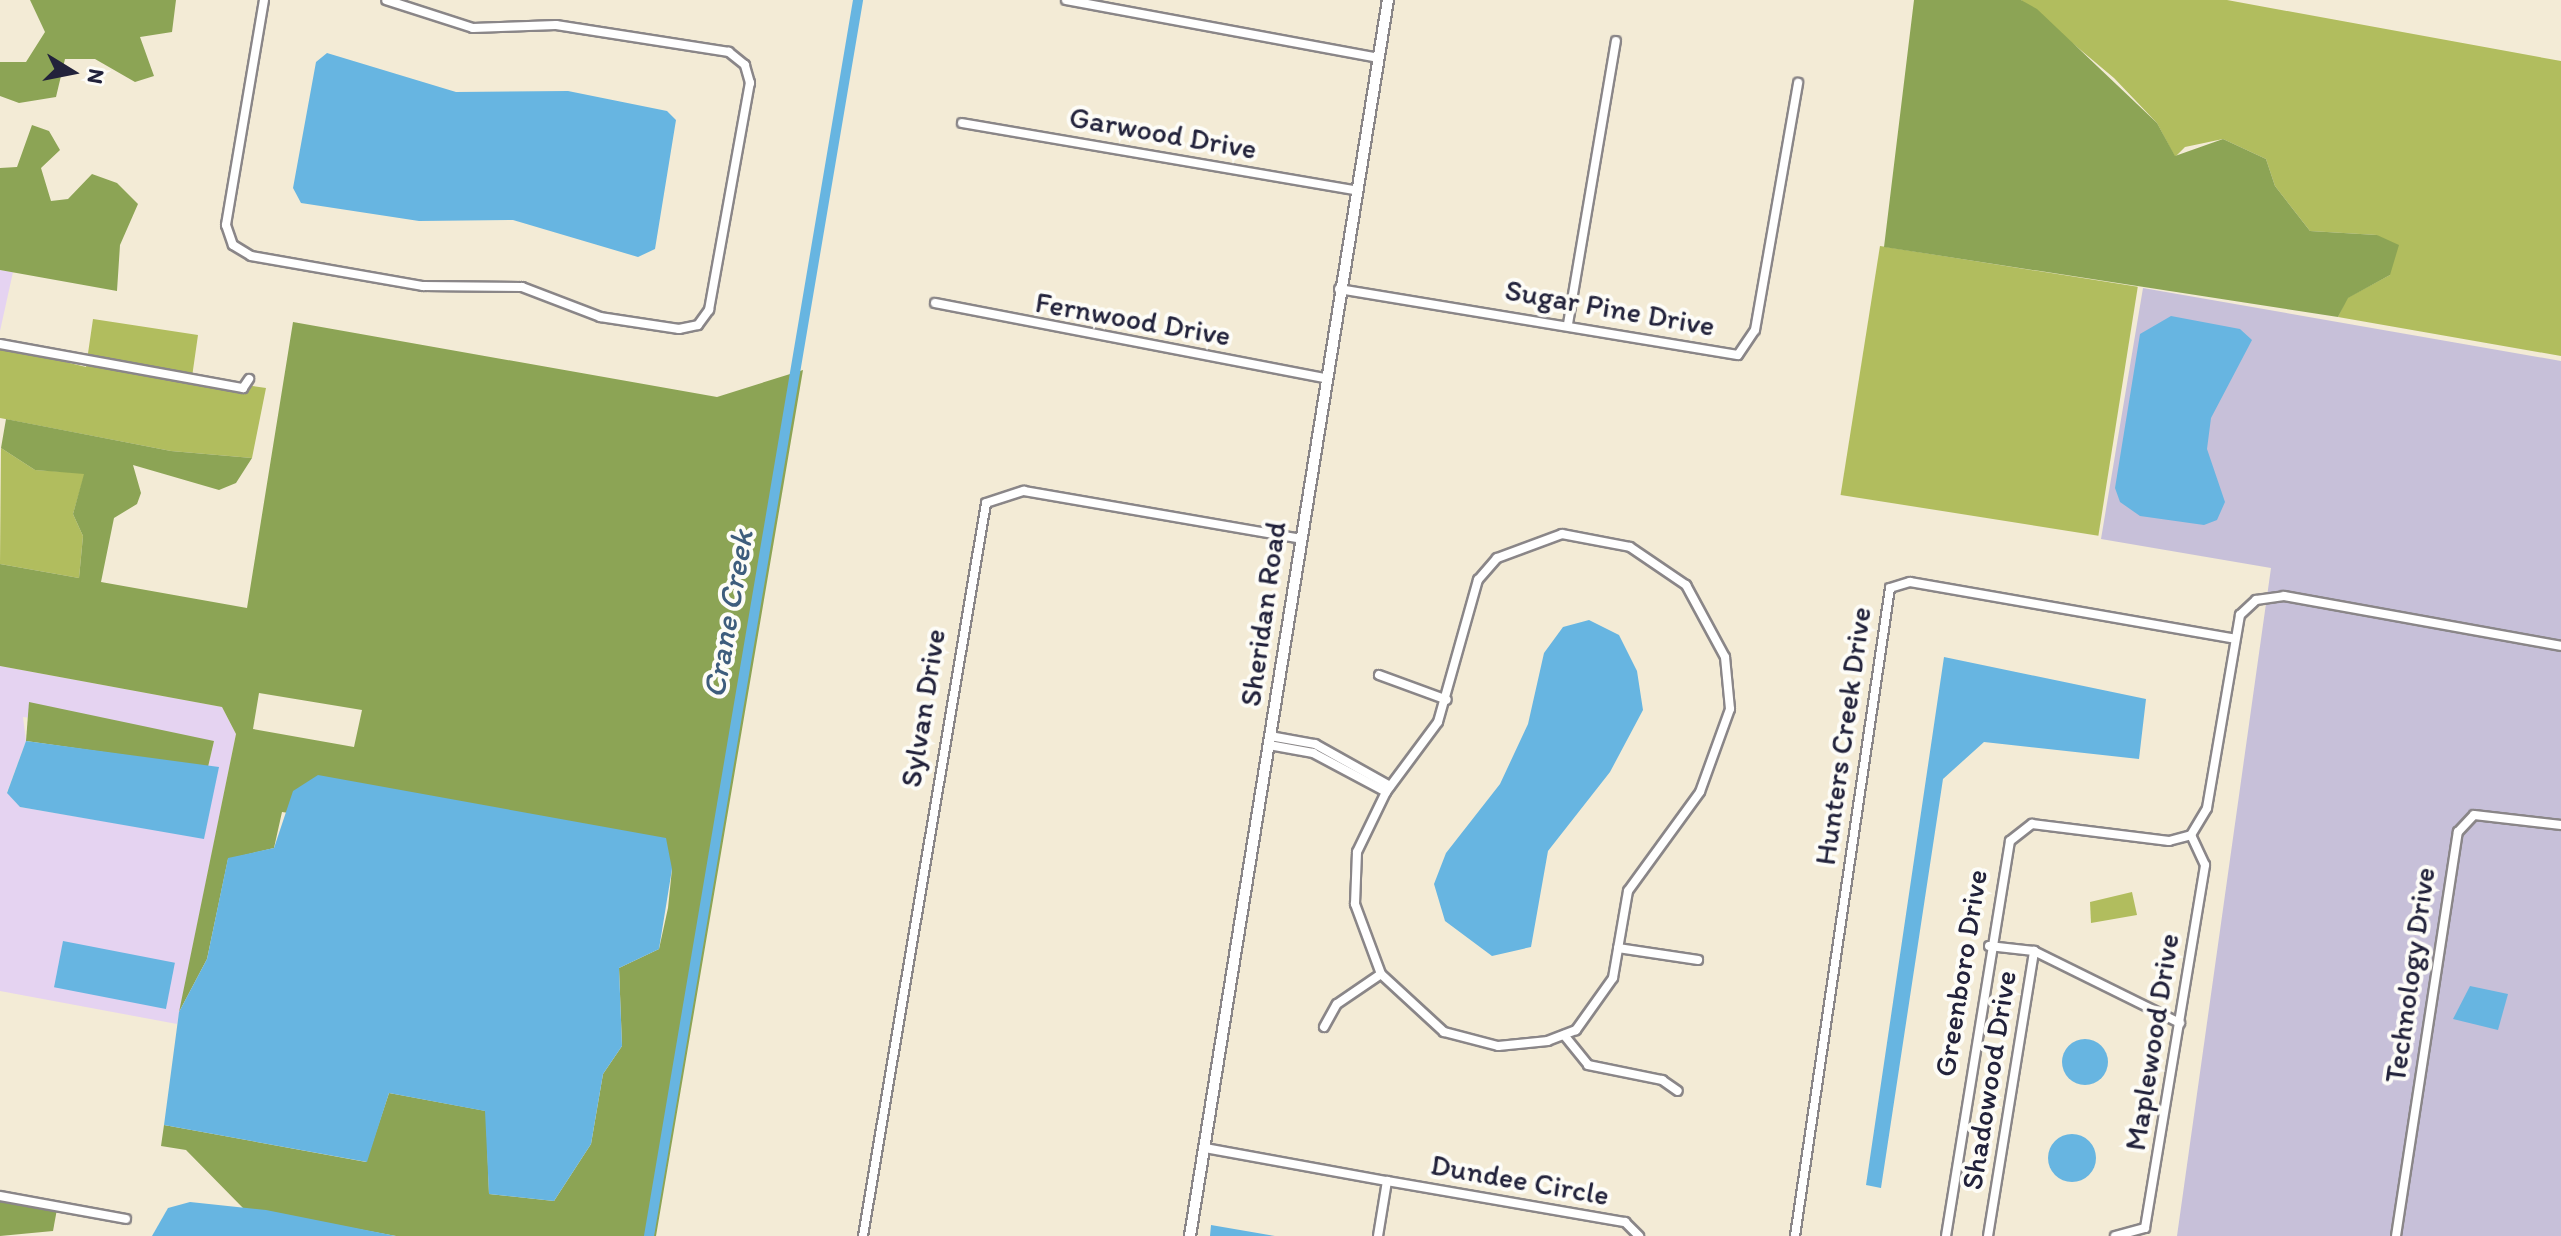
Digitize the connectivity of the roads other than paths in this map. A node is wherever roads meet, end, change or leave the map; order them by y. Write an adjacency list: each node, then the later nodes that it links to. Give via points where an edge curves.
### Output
1 (264, 0): 2 (street, via 226,225 233,245 251,256 423,286 522,287 600,317 679,329 698,325 709,310 745,113 745,65 729,52 556,25 473,28)
2 (386, 0)
3 (1066, 0): 6 (street)
4 (1388, 0): 6 (street, Sheridan Road)
5 (1616, 41): 12 (street)
6 (1378, 58): 9 (street, Sheridan Road)
7 (1798, 83): 12 (street, Sugar Pine Drive, via 1755,330 1738,355)
8 (962, 123): 9 (street, Garwood Drive)
9 (1356, 190): 10 (street, Sheridan Road)
10 (1338, 289): 12 (street, Sugar Pine Drive); 14 (street, Sheridan Road)
11 (935, 303): 14 (street, Fernwood Drive)
12 (1568, 324)
13 (0, 344): 15 (street, via 243,388)
14 (1323, 378): 16 (street, Sheridan Road)
15 (249, 379)
16 (1297, 538): 21 (street, Sheridan Road); 38 (street, Sylvan Drive, via 1024,491 986,503)
17 (2232, 638): 18 (street, via 2240,615 2256,600 2284,596); 24 (street, via 2207,808); 42 (street, Hunters Creek Drive, via 1910,582 1890,588)
18 (2561, 646)
19 (1379, 675): 20 (street)
20 (1447, 700): 22 (street); 26 (street, via 1470,599 1497,558 1562,534 1584,536 1630,547 1686,585 1725,657 1727,734 1700,792 1628,891)
21 (1269, 740): 22 (street, via 1313,753); 34 (street, Sheridan Road)
22 (1388, 789): 29 (street, via 1357,852 1355,904)
23 (2561, 825): 46 (street, Technology Drive, via 2474,815 2458,832)
24 (2191, 835): 25 (street, Greenboro Drive, via 2169,841 2054,825 2020,830 2002,860); 30 (street, Maplewood Drive, via 2205,865)
25 (1989, 946): 27 (street); 43 (street, Greenboro Drive)
26 (1618, 948): 28 (street); 32 (street, via 1613,978 1576,1030)
27 (2034, 951): 30 (street, Shadowood Drive); 44 (street, Shadowood Drive)
28 (1698, 960)
29 (1381, 974): 31 (street, via 1337,1004); 32 (street, via 1444,1032 1498,1046)
30 (2180, 1023): 45 (street, Maplewood Drive, via 2145,1228)
31 (1324, 1027)
32 (1564, 1035): 33 (street, via 1588,1065 1662,1080)
33 (1678, 1091)
34 (1205, 1148): 35 (street, Dundee Circle); 39 (street, Sheridan Road)
35 (1387, 1181): 40 (street, Dundee Circle); 41 (street, Dundee Circle, via 1625,1222)
36 (0, 1196): 37 (street)
37 (126, 1219)
38 (863, 1236)
39 (1190, 1236)
40 (1378, 1236)
41 (1639, 1236)
42 (1795, 1236)
43 (1946, 1236)
44 (1988, 1236)
45 (2115, 1236)
46 (2396, 1236)

